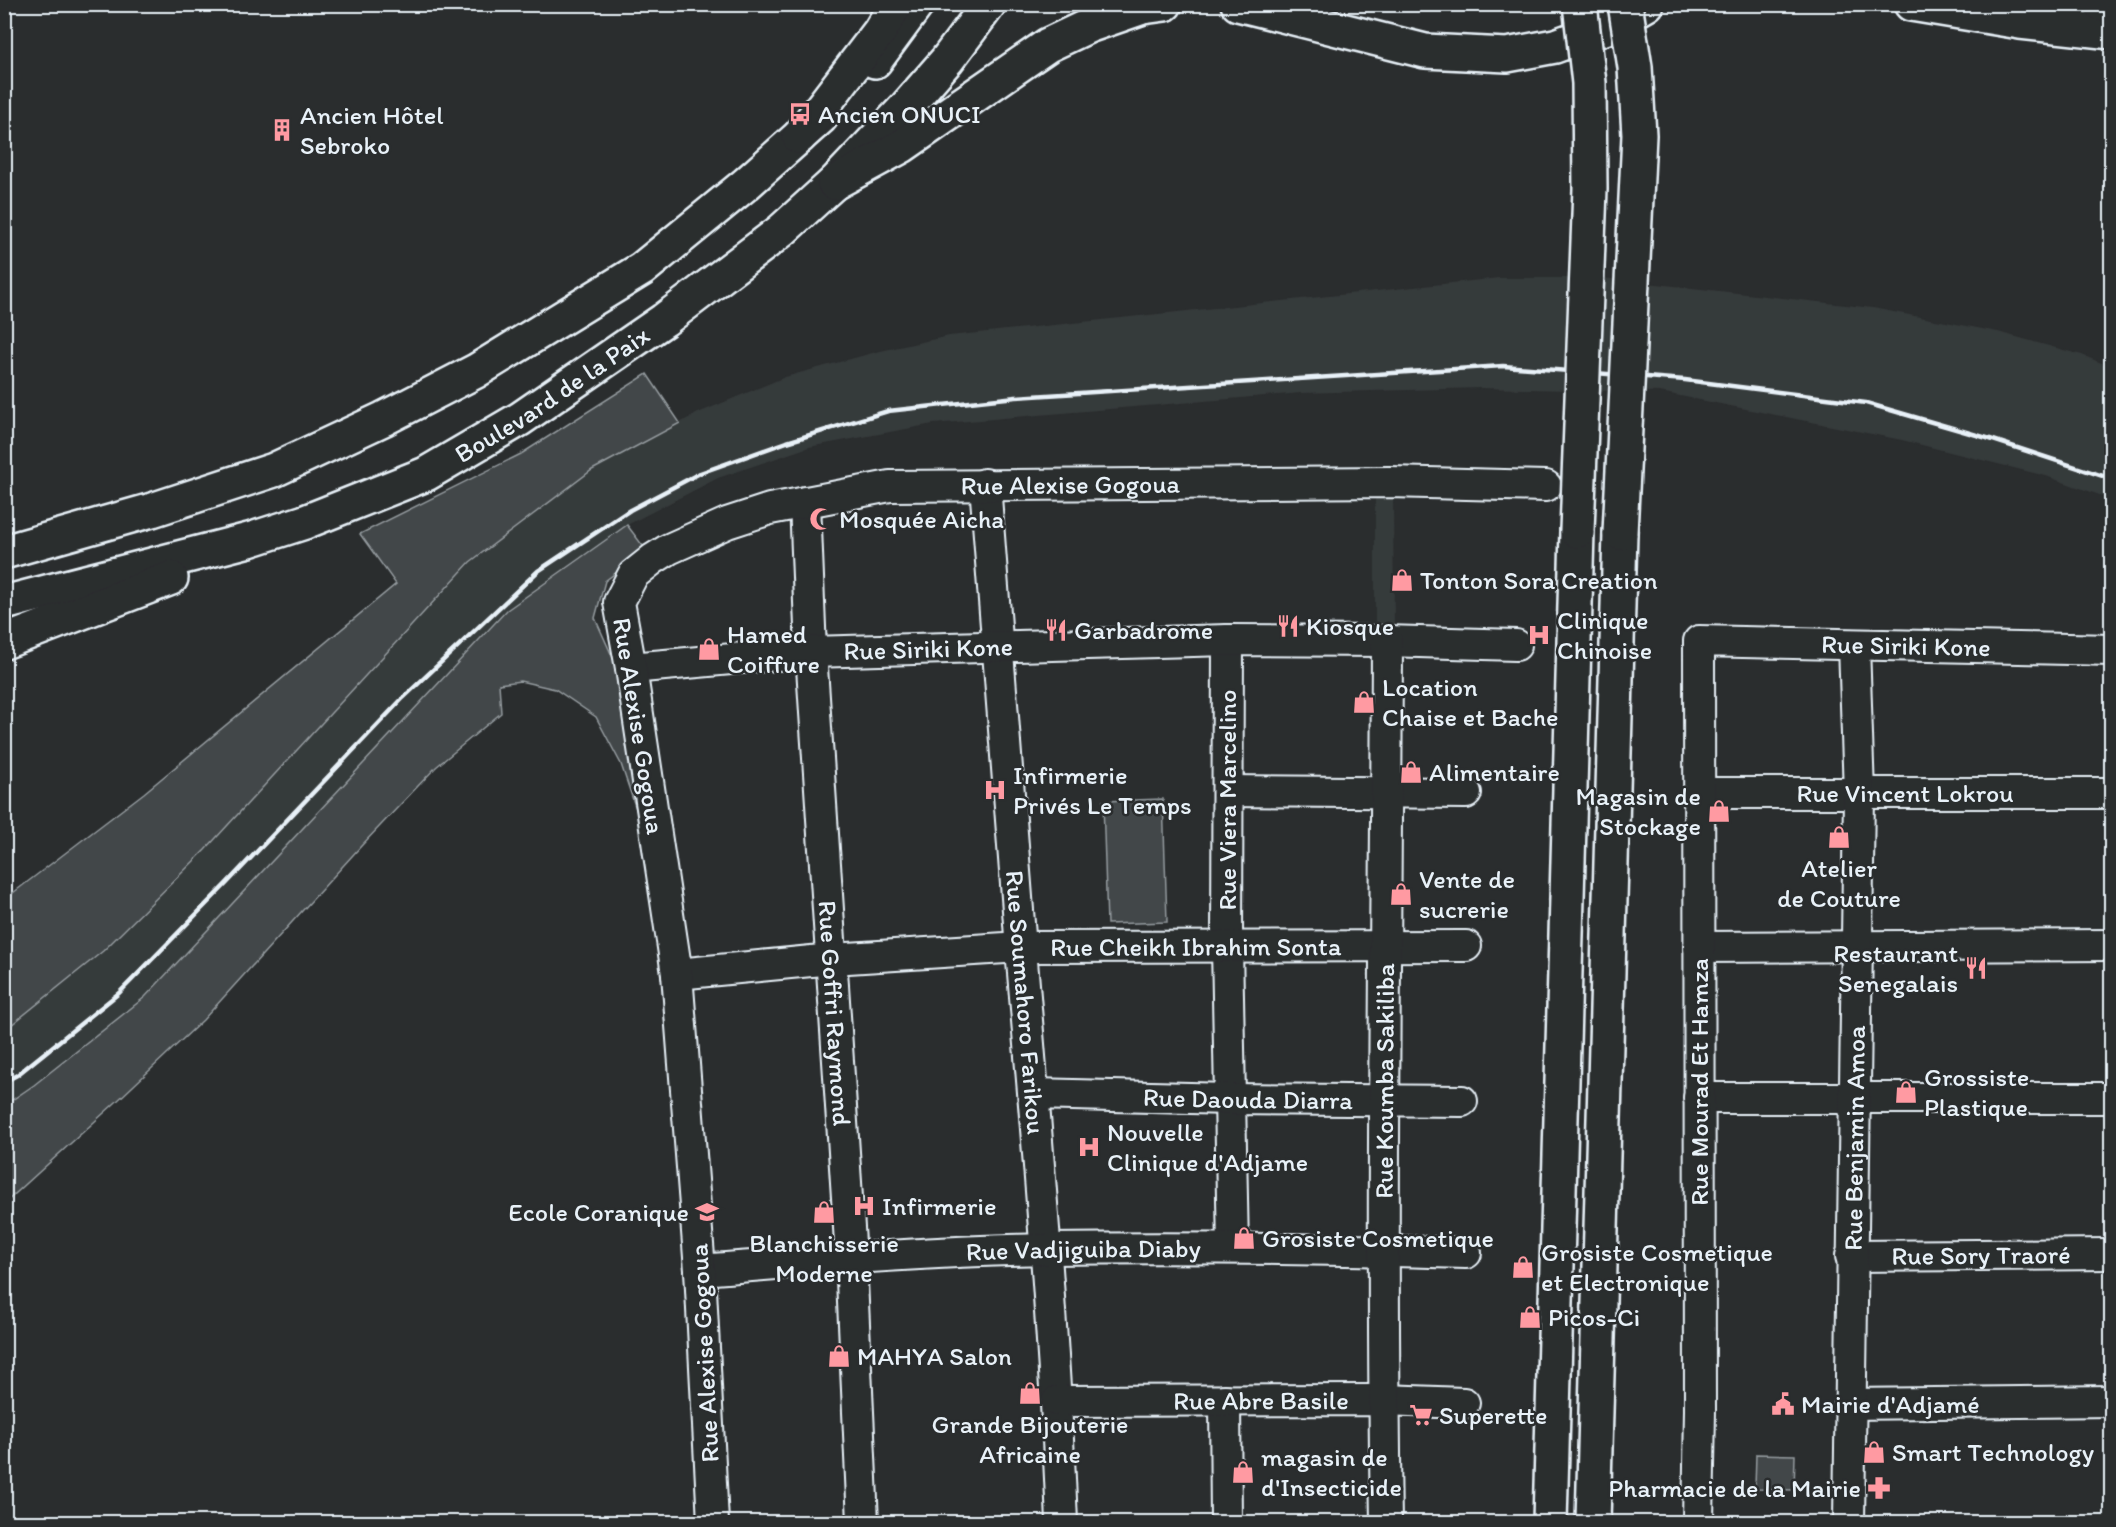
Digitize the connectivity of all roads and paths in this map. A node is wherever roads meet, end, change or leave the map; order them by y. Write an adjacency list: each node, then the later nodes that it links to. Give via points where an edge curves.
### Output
1 (896, 4): 13 (main road)
2 (917, 4): 13 (main road, via 854,86)
3 (989, 4): 14 (main road, Boulevard de la Paix, via 924,87)
4 (1165, 4): 14 (main road, via 1143,7 1048,45 902,146)
5 (1238, 4): 8 (main road, bridge, via 1425,51 1507,55 1531,52 1607,27)
6 (1580, 4): 74 (main road, bridge, via 1589,83 1590,189)
7 (1625, 4): 75 (main road, bridge, via 1635,67 1639,135 1620,533)
8 (1647, 4)
9 (1911, 4): 12 (main road)
10 (2101, 4): 11 (main road)
11 (2112, 6)
12 (2112, 32)
13 (799, 137): 18 (main road, via 642,268 476,371 274,470)
14 (834, 183): 20 (main road, Boulevard de la Paix, via 781,231 664,320 519,419 426,474)
15 (985, 484): 16 (street, Rue Alexise Gogoua, via 1390,482); 17 (street, Rue Alexise Gogoua, via 890,486); 29 (street, Rue Soumahoro Farikou)
16 (1546, 486)
17 (806, 502): 31 (street, Rue Goffri Raymond); 32 (street, Rue Alexise Gogoua, via 713,529 669,549 633,575 619,602)
18 (152, 510): 19 (main road); 21 (main road)
19 (4, 530)
20 (249, 540): 22 (main road, Boulevard de la Paix); 26 (main road, via 165,581)
21 (4, 552)
22 (4, 603)
23 (1228, 640): 24 (street, Rue Siriki Kone); 29 (street, Rue Siriki Kone); 33 (street, Rue Viera Marcelino)
24 (1387, 641): 27 (street, Rue Siriki Kone); 34 (street, Rue Koumba Sakiliba)
25 (1699, 641): 28 (street, Rue Siriki Kone); 36 (street, Rue Mourad Et Hamza)
26 (4, 642)
27 (1516, 645)
28 (1854, 645): 30 (street, Rue Siriki Kone); 38 (street, Rue Benjamin Amoa)
29 (998, 646): 31 (street, Rue Siriki Kone); 42 (street, Rue Soumahoro Farikou)
30 (2112, 650)
31 (811, 652): 32 (street, Rue Siriki Kone); 46 (street, Rue Goffri Raymond)
32 (632, 668): 47 (street, Rue Alexise Gogoua)
33 (1228, 791): 34 (street); 43 (street, Rue Viera Marcelino)
34 (1387, 791): 35 (street); 39 (street, Rue Koumba Sakiliba)
35 (1466, 793)
36 (1699, 793): 38 (street, Rue Vincent Lokrou); 44 (street, Rue Mourad Et Hamza)
37 (2112, 793): 38 (street, Rue Vincent Lokrou)
38 (1859, 794): 45 (street, Rue Benjamin Amoa)
39 (1384, 945): 41 (street, Rue Cheikh Ibrahim Sonta); 43 (street, Rue Cheikh Ibrahim Sonta); 53 (street, Rue Koumba Sakiliba)
40 (2112, 945): 45 (street)
41 (1466, 946)
42 (1021, 947): 43 (street, Rue Cheikh Ibrahim Sonta); 46 (street, Rue Cheikh Ibrahim Sonta); 48 (street, Rue Soumahoro Farikou)
43 (1227, 947): 52 (street, Rue Viera Marcelino)
44 (1699, 947): 45 (street); 49 (street, Rue Mourad Et Hamza)
45 (1856, 947): 50 (street, Rue Benjamin Amoa)
46 (832, 958): 47 (street, Rue Cheikh Ibrahim Sonta); 61 (street, Rue Goffri Raymond)
47 (677, 974): 62 (street, Rue Alexise Gogoua)
48 (1034, 1094): 52 (street, Rue Daouda Diarra); 56 (street, Rue Soumahoro Farikou)
49 (1699, 1098): 50 (street); 76 (street, Rue Mourad Et Hamza)
50 (1853, 1098): 51 (street); 60 (street, Rue Benjamin Amoa)
51 (2112, 1098)
52 (1229, 1099): 53 (street, Rue Daouda Diarra); 55 (street, Rue Viera Marcelino)
53 (1385, 1100): 54 (street, Rue Daouda Diarra); 57 (street, Rue Koumba Sakiliba)
54 (1462, 1101)
55 (1233, 1248): 56 (street, Rue Vadjiguiba Diaby); 57 (street, Rue Vadjiguiba Diaby)
56 (1047, 1249): 61 (street, Rue Vadjiguiba Diaby); 65 (street, Rue Soumahoro Farikou)
57 (1385, 1250): 58 (street, Rue Vadjiguiba Diaby); 64 (street, Rue Koumba Sakiliba)
58 (1466, 1253)
59 (2112, 1254): 60 (street, Rue Sory Traoré)
60 (1851, 1256): 68 (street, Rue Benjamin Amoa)
61 (851, 1258): 62 (street, Rue Vadjiguiba Diaby); 70 (street, Rue Goffri Raymond)
62 (700, 1270): 69 (street, Rue Alexise Gogoua)
63 (1226, 1400): 64 (street, Rue Abre Basile); 65 (street, Rue Abre Basile); 72 (street)
64 (1384, 1400): 67 (street, Rue Abre Basile); 73 (street, Rue Koumba Sakiliba)
65 (1057, 1401): 71 (street, Rue Soumahoro Farikou)
66 (2112, 1401): 68 (street)
67 (1464, 1403)
68 (1849, 1404): 77 (street, Rue Benjamin Amoa)
69 (713, 1522)
70 (863, 1522)
71 (1062, 1522)
72 (1226, 1522)
73 (1386, 1522)
74 (1550, 1522)
75 (1593, 1522)
76 (1698, 1522)
77 (1849, 1522)

